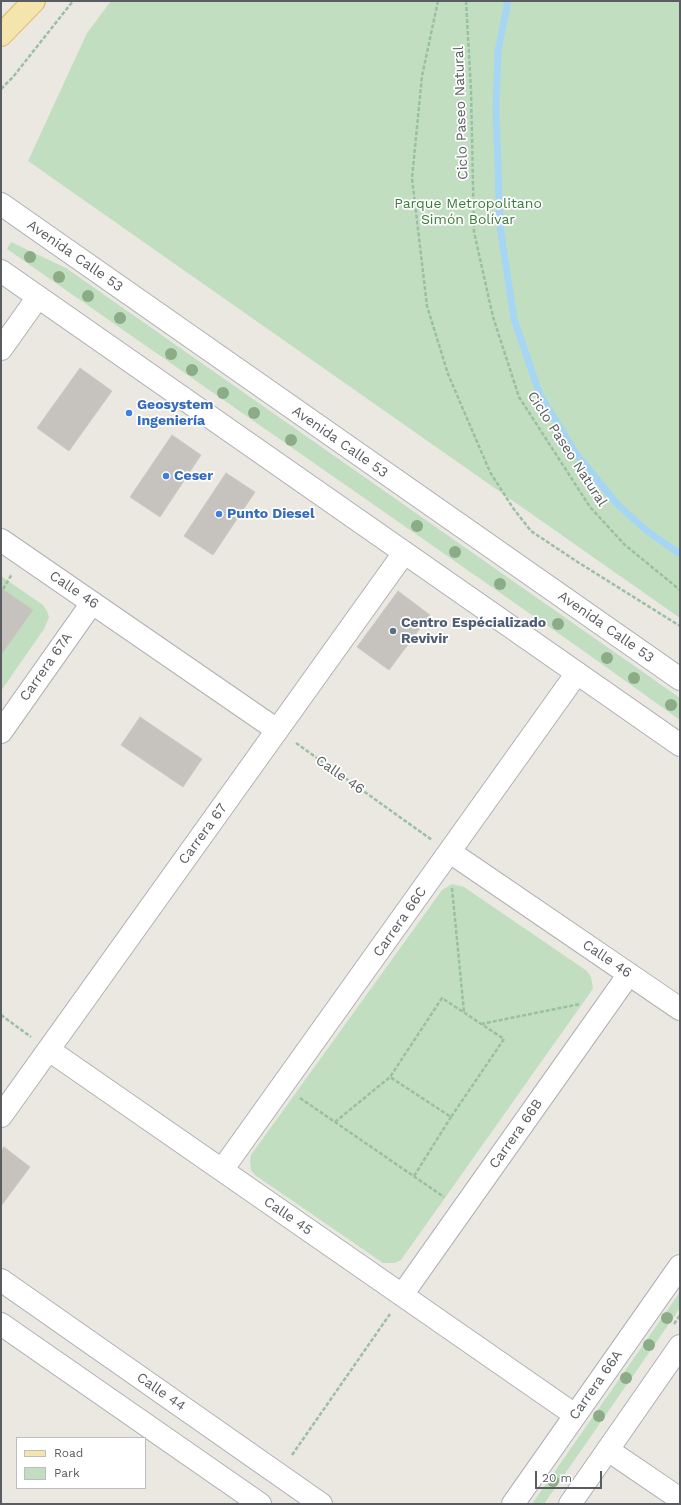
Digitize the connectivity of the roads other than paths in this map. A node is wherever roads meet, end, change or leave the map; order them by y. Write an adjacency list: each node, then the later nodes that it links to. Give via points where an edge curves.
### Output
1 (34, 1): 2 (main road)
2 (1, 35)
3 (1, 204): 11 (street, Avenida Calle 53)
4 (1, 271): 5 (street)
5 (38, 297): 6 (street); 8 (street)
6 (1, 349)
7 (1, 540): 9 (street, Calle 46)
8 (404, 553): 10 (street); 12 (street, Carrera 67)
9 (92, 602): 12 (street, Calle 46); 13 (street, Carrera 67A)
10 (577, 673): 14 (street); 15 (street, Carrera 66C)
11 (680, 679)
12 (278, 730): 18 (street, Carrera 67)
13 (1, 732)
14 (680, 745)
15 (450, 852): 16 (street, Calle 46); 20 (street, Carrera 66C)
16 (629, 974): 17 (street, Calle 46); 23 (street, Carrera 66B)
17 (680, 1009)
18 (49, 1050): 19 (street, Carrera 67); 20 (street, Calle 45)
19 (1, 1116)
20 (222, 1170): 23 (street, Calle 45)
21 (680, 1266): 26 (street, Carrera 66A)
22 (1, 1280): 30 (street, Calle 44)
23 (402, 1295): 26 (street, Calle 45)
24 (1, 1324): 29 (street)
25 (680, 1346): 27 (street)
26 (575, 1415): 31 (street, Carrera 66A)
27 (608, 1450): 28 (street); 32 (street)
28 (680, 1499)
29 (260, 1504)
30 (321, 1504)
31 (513, 1504)
32 (570, 1504)

